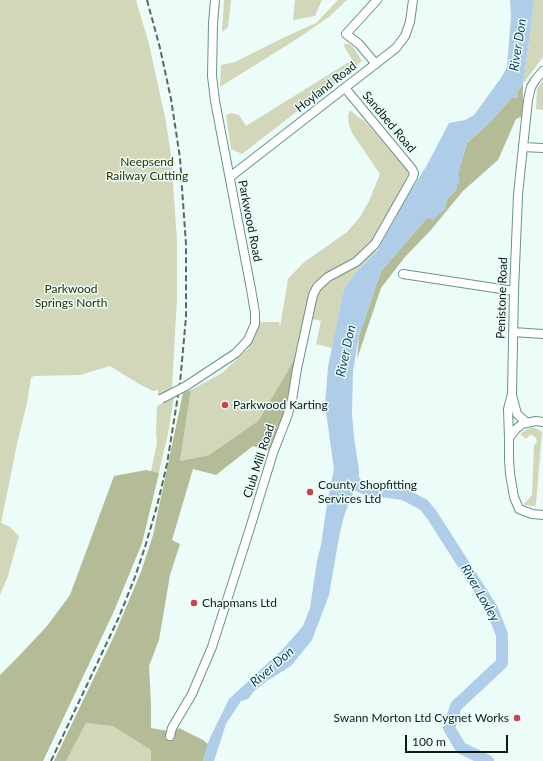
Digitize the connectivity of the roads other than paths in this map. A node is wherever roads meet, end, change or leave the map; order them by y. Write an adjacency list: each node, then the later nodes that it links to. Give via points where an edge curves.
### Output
1 (215, 0): 10 (street, Parkwood Road, via 212,76)
2 (377, 0): 4 (street, via 346,34 359,44)
3 (413, 0): 4 (street, Hoyland Road, via 405,36 396,48)
4 (376, 64): 6 (street, Hoyland Road)
5 (543, 71): 7 (street, Penistone Road, via 531,87)
6 (345, 88): 9 (street, Sandbed Road); 10 (street, Hoyland Road)
7 (523, 147): 8 (street); 12 (street, Penistone Road)
8 (543, 148)
9 (414, 173): 21 (street, Club Mill Road, via 375,244 356,262 328,277 317,287 313,295 292,400 212,647)
10 (230, 177): 16 (street, Parkwood Road, bridge, via 255,324 248,340 236,353)
11 (403, 274): 12 (street)
12 (514, 291): 13 (street, Penistone Road)
13 (513, 332): 14 (street); 15 (street, Penistone Road)
14 (543, 334)
15 (512, 394): 17 (street, via 517,414); 19 (street, Penistone Road, via 508,409)
16 (161, 399)
17 (526, 422): 18 (street); 19 (street, via 516,429)
18 (543, 422)
19 (510, 438): 20 (street, Penistone Road, via 510,474 512,491 518,507 525,512)
20 (540, 515)
21 (170, 736)

